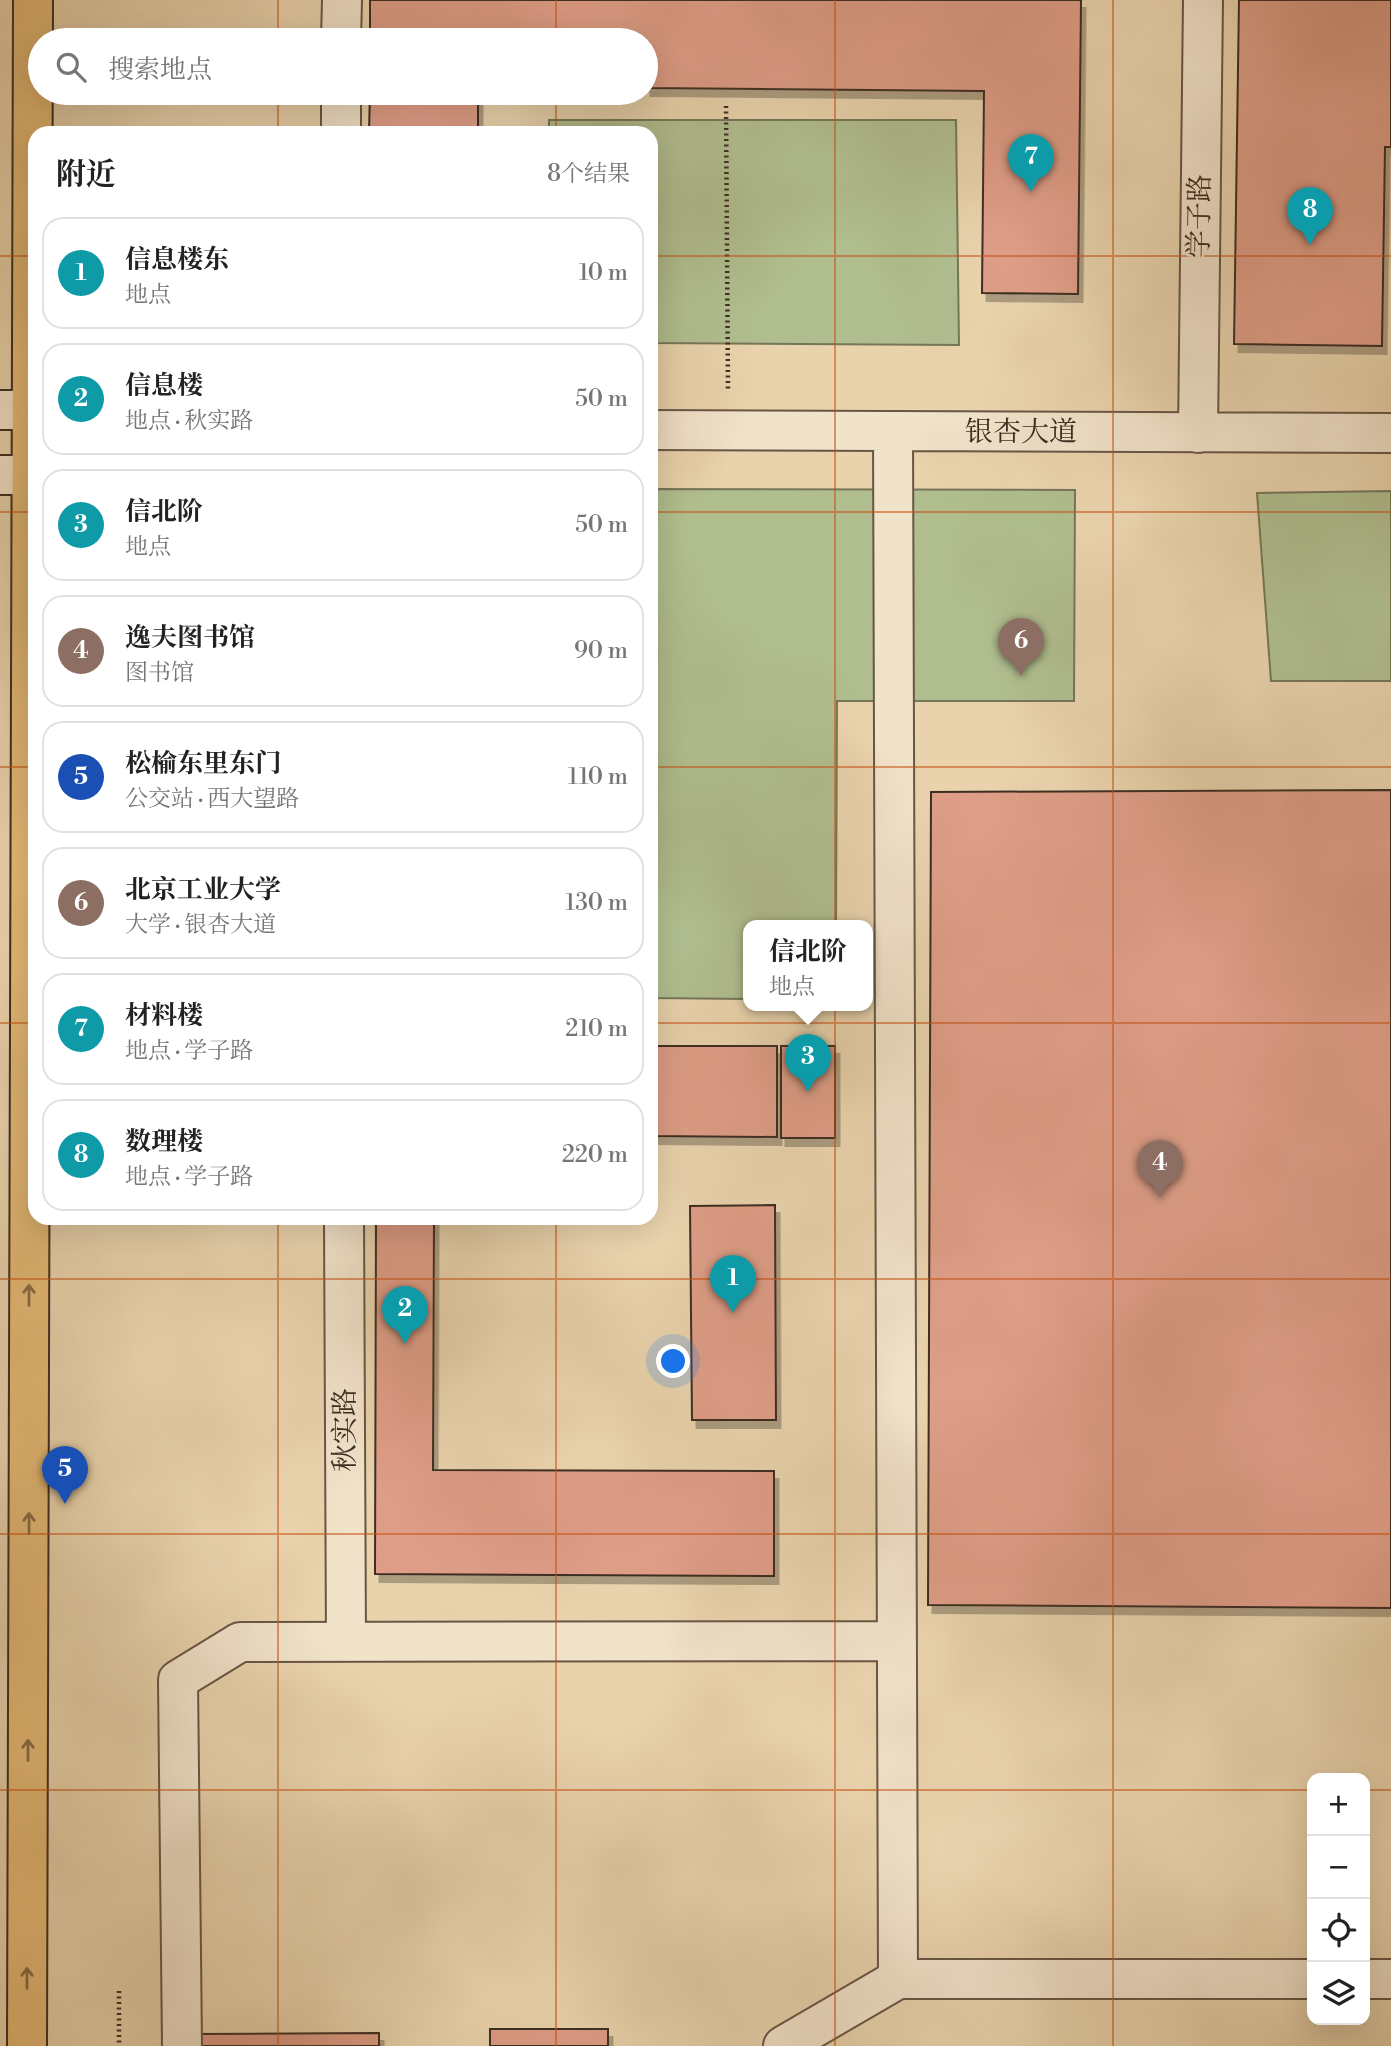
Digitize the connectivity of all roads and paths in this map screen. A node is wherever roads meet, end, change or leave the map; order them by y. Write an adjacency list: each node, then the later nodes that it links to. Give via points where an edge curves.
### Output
1 (33, 0): 4 (main road)
2 (342, 0): 5 (street)
3 (1203, 0): 14 (street, 学子路)
4 (32, 28)
5 (341, 28)
6 (28, 105): 10 (main road)
7 (341, 105): 9 (street)
8 (726, 106): 12 (path)
9 (341, 126)
10 (15, 410): 16 (main road)
11 (658, 430): 12 (street, 银杏大道)
12 (728, 431): 13 (street, 银杏大道)
13 (893, 431): 14 (street, 银杏大道); 18 (street)
14 (1198, 433): 15 (street, 银杏大道)
15 (1391, 433)
16 (15, 475): 25 (main road, one-way to 16)
17 (344, 1225): 19 (street, 秋实路)
18 (897, 1641): 19 (street); 20 (street)
19 (346, 1642): 27 (street, via 240,1642 178,1680)
20 (898, 1979): 21 (street); 28 (street)
21 (1307, 1979)
22 (1370, 1979): 23 (street)
23 (1391, 1979)
24 (119, 1991): 26 (path)
25 (27, 2046)
26 (119, 2046)
27 (182, 2046)
28 (783, 2046)

